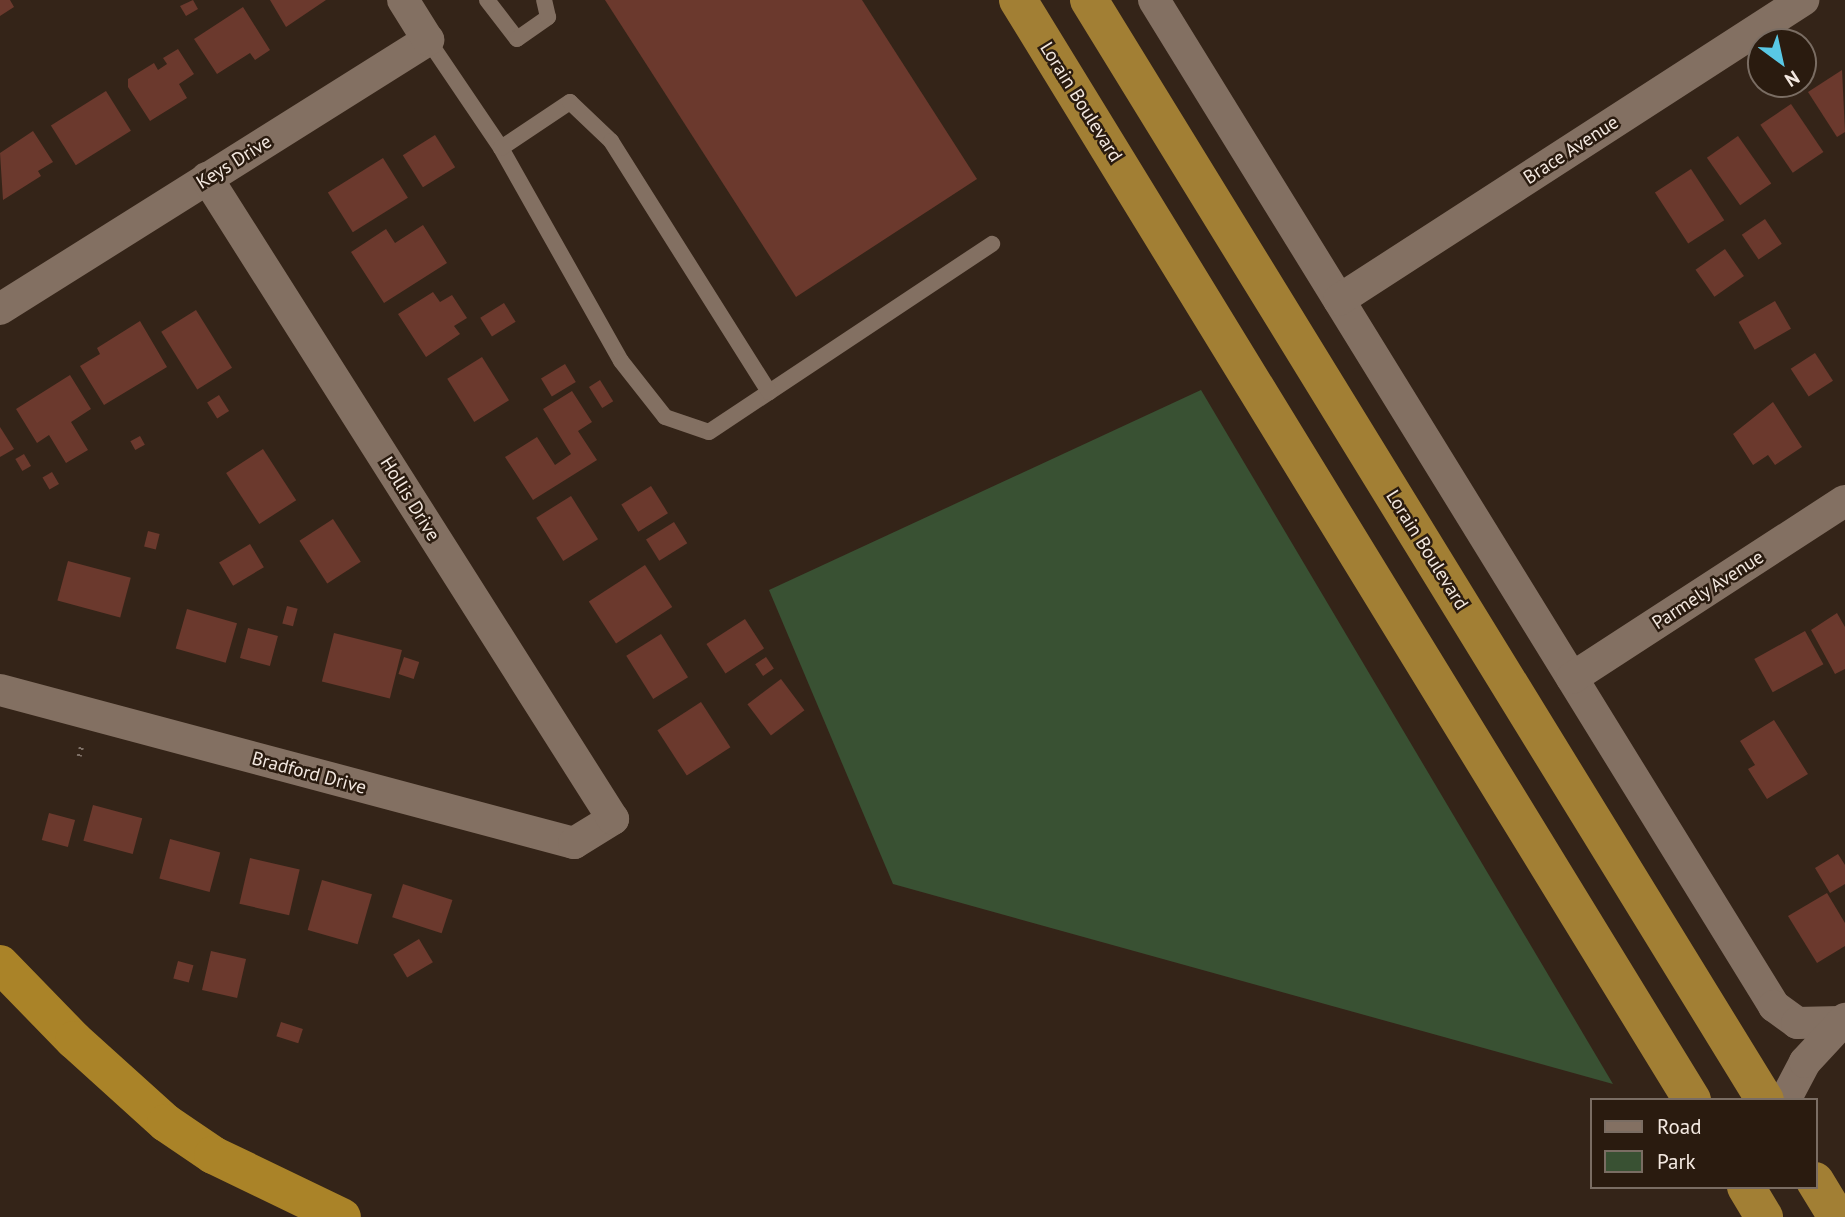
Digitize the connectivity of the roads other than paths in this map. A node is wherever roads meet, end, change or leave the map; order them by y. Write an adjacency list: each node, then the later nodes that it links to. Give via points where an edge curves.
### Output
1 (403, 0): 8 (street)
2 (487, 0): 3 (lane, via 517,39 548,17)
3 (544, 0)
4 (1018, 0): 21 (highway, Lorain Boulevard)
5 (1090, 0): 22 (highway, Lorain Boulevard)
6 (1154, 0): 12 (street)
7 (1804, 0): 12 (street, Brace Avenue)
8 (428, 40): 9 (lane); 10 (street, Keys Drive)
9 (501, 148): 14 (lane, via 621,361 666,417 709,432); 14 (lane, via 570,102 611,141)
10 (207, 178): 13 (street, Keys Drive); 18 (street, Hollis Drive)
11 (992, 244): 14 (lane)
12 (1339, 300): 16 (street)
13 (0, 309)
14 (769, 392)
15 (1845, 501): 16 (street, Parmely Avenue)
16 (1572, 678): 20 (street, via 1774,1006 1797,1023)
17 (0, 690): 18 (street, Bradford Drive, via 575,843)
18 (613, 819)
19 (0, 964): 26 (highway, via 74,1040 166,1123 213,1155)
20 (1842, 1021): 23 (street, via 1805,1062)
21 (1691, 1098)
22 (1764, 1098)
23 (1786, 1098)
24 (1817, 1184): 28 (highway)
25 (1747, 1189): 27 (highway)
26 (342, 1217)
27 (1764, 1217)
28 (1837, 1217)

